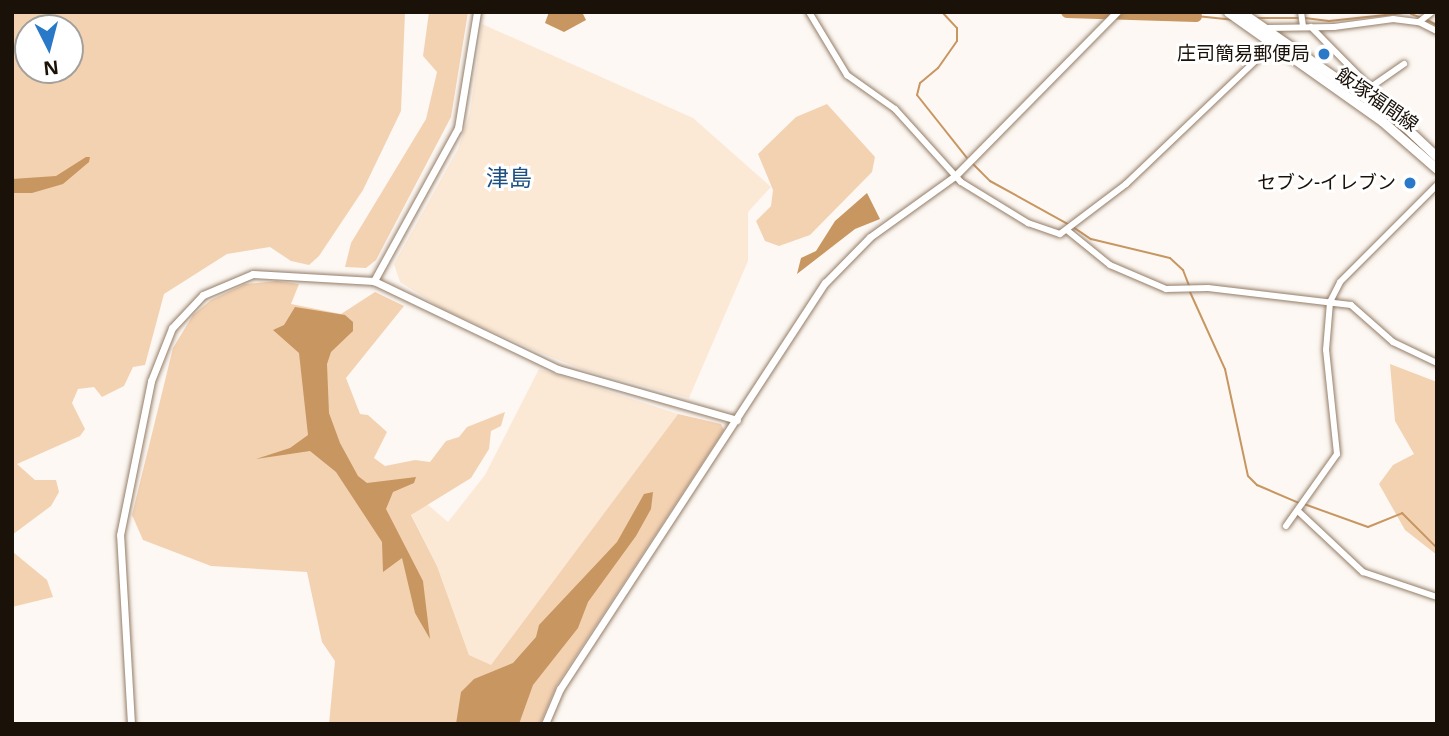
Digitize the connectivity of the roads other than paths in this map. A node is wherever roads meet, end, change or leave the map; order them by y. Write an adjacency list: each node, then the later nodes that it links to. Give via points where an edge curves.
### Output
1 (478, 12): 22 (street, via 458,128)
2 (809, 12): 19 (street, via 847,75 895,109)
3 (1117, 12): 19 (street)
4 (1228, 12): 13 (main road, 飯塚福間線)
5 (1301, 12): 10 (street)
6 (1432, 12): 9 (street)
7 (1244, 13): 11 (main road, 飯塚福間線)
8 (1393, 16): 9 (street); 10 (street)
9 (1419, 22): 12 (street)
10 (1307, 27): 11 (street); 15 (street)
11 (1260, 28): 13 (main road, 飯塚福間線)
12 (1437, 31)
13 (1274, 43): 16 (main road, 飯塚福間線); 18 (main road, 飯塚福間線, via 1382,121); 21 (street, via 1126,184)
14 (1404, 64): 15 (street)
15 (1370, 87): 16 (street)
16 (1364, 96): 17 (main road, 飯塚福間線)
17 (1437, 157)
18 (1437, 169)
19 (955, 176): 21 (street, via 1046,232); 25 (street, via 849,255 825,283)
20 (1437, 185): 23 (street, via 1340,282)
21 (1068, 231): 23 (street, via 1110,265 1166,289)
22 (371, 280): 25 (street, via 558,369); 29 (street, via 253,274 203,295 179,319 159,352 120,535)
23 (1330, 302): 24 (street, via 1359,309 1393,342); 26 (street, via 1326,350 1338,454)
24 (1437, 363)
25 (737, 420): 30 (street, via 560,689)
26 (1299, 512): 27 (street); 28 (street, via 1363,572)
27 (1286, 526)
28 (1437, 597)
29 (131, 724)
30 (545, 724)

